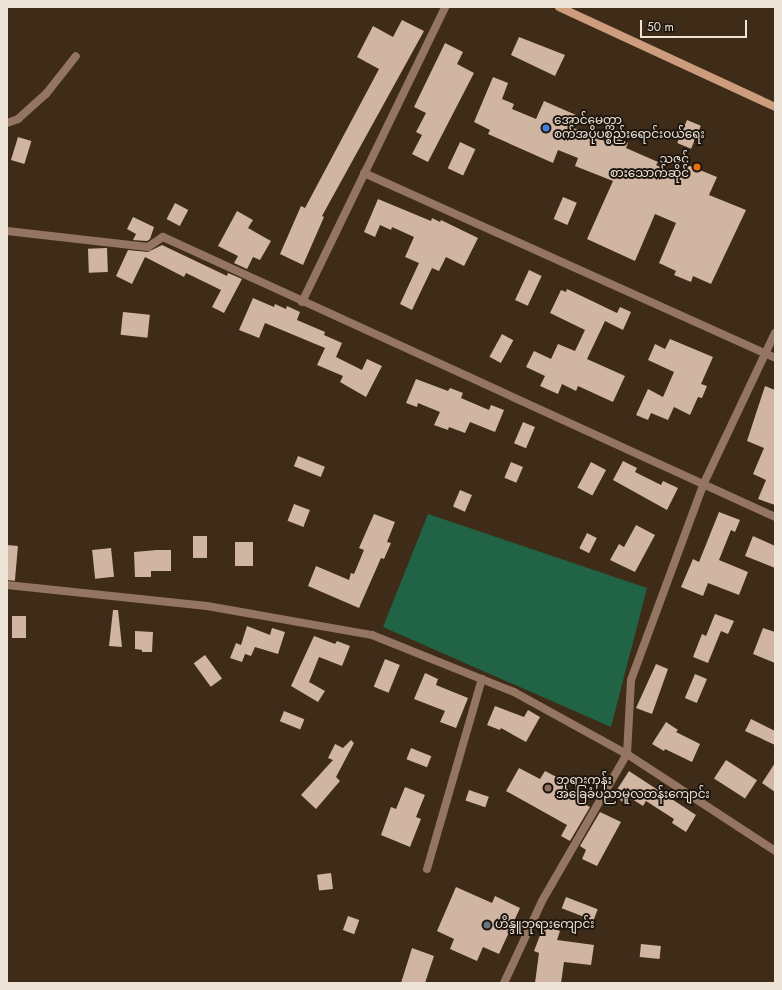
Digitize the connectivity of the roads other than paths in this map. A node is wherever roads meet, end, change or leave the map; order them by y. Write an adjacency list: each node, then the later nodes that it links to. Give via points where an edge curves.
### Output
1 (445, 7): 6 (street)
2 (559, 7): 4 (main road)
3 (76, 56): 5 (street, via 46,94 18,119)
4 (775, 107)
5 (7, 123)
6 (364, 174): 8 (street); 10 (street)
7 (7, 231): 8 (street, via 148,247 163,238)
8 (302, 302): 12 (street)
9 (775, 333): 10 (street)
10 (766, 353): 11 (street); 12 (street)
11 (775, 358)
12 (704, 483): 13 (street); 16 (street, via 631,680)
13 (775, 517)
14 (7, 585): 15 (street, via 207,606 372,636)
15 (482, 679): 16 (street, via 514,692); 18 (street)
16 (627, 754): 17 (street); 19 (street, via 542,901)
17 (775, 851)
18 (427, 869)
19 (504, 983)

